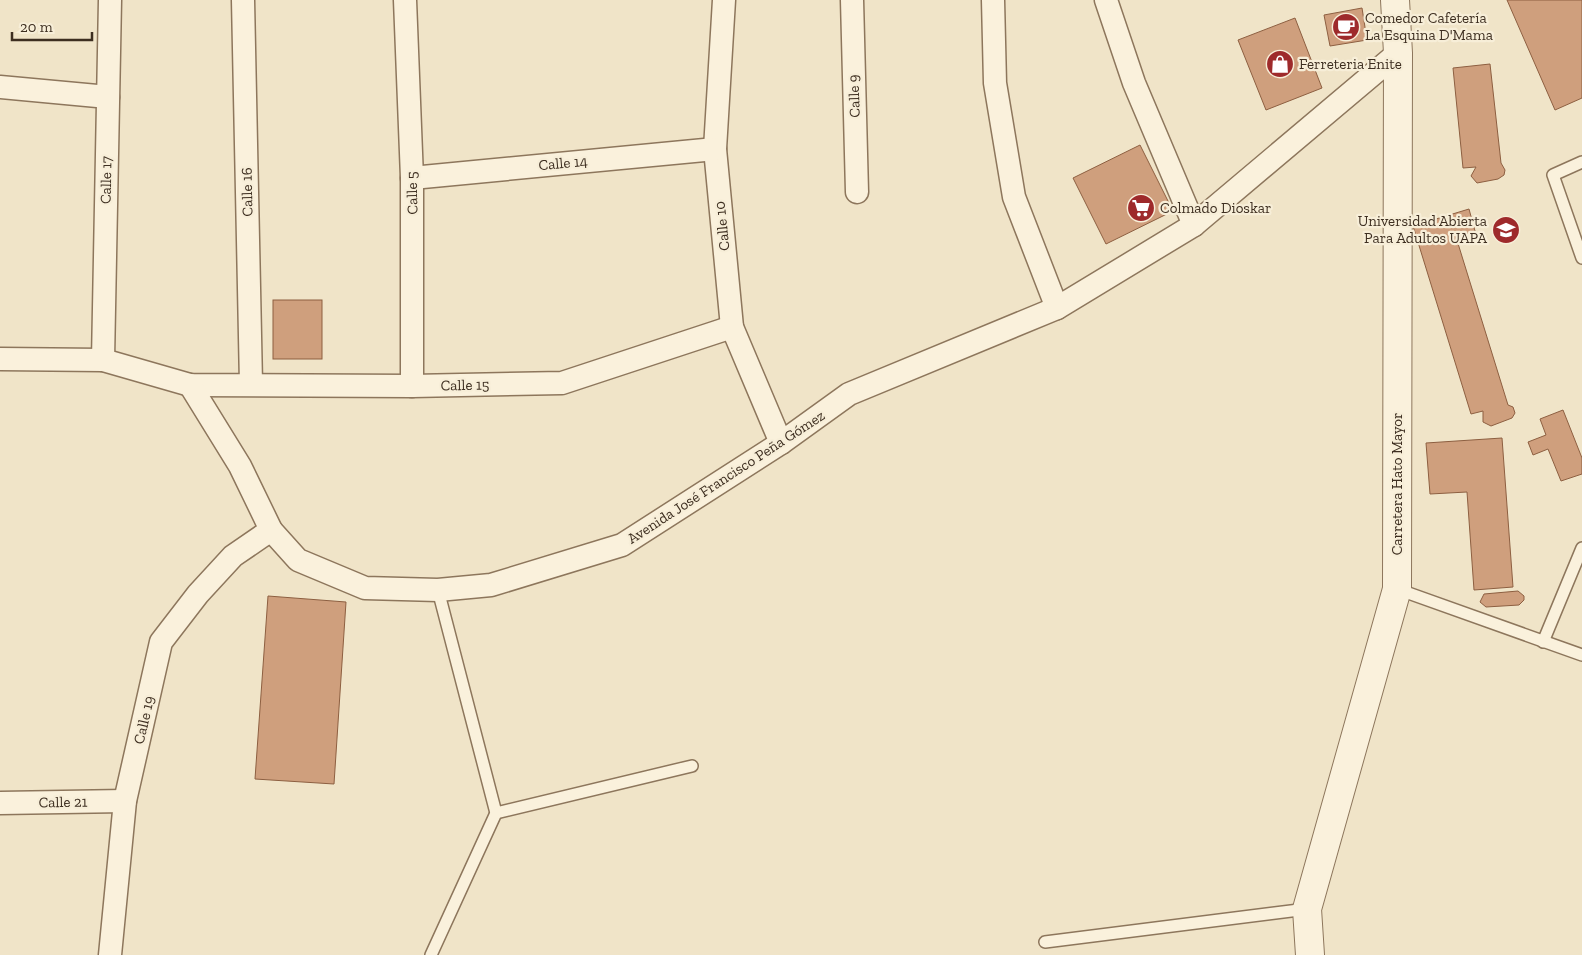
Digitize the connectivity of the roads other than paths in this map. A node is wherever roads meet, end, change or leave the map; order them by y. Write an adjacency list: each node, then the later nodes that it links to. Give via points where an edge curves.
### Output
1 (110, 0): 11 (street, Calle 17)
2 (243, 0): 22 (street, Calle 16)
3 (405, 0): 14 (street, Calle 5)
4 (724, 0): 12 (street, Calle 10)
5 (852, 0): 15 (street, Calle 9)
6 (993, 0): 18 (street, via 995,83 1014,197)
7 (1106, 0): 16 (street, via 1134,84)
8 (1395, 0): 9 (street, Carretera Hato Mayor)
9 (1398, 54): 16 (street, Avenida José Francisco Peña Gómez); 28 (street, Carretera Hato Mayor)
10 (0, 87): 11 (street)
11 (108, 97): 21 (street, Calle 17)
12 (715, 149): 14 (street, Calle 14); 19 (street, Calle 10)
13 (1582, 162): 17 (lane, via 1553,175)
14 (412, 178): 24 (street, Calle 5)
15 (857, 192)
16 (1194, 225): 18 (street, Avenida José Francisco Peña Gómez)
17 (1582, 258)
18 (1057, 308): 25 (street, Avenida José Francisco Peña Gómez, via 850,394)
19 (732, 326): 24 (street, Calle 15, via 562,383); 25 (street, Calle 10)
20 (0, 359): 21 (street)
21 (103, 360): 23 (street)
22 (251, 384): 23 (street, Calle 15); 24 (street, Calle 15)
23 (190, 385): 26 (street, Avenida José Francisco Peña Gómez, via 240,466)
24 (412, 386)
25 (781, 443): 29 (street, Avenida José Francisco Peña Gómez, via 622,545 491,585)
26 (271, 530): 29 (street, Avenida José Francisco Peña Gómez, via 298,560 365,588); 33 (street, Calle 19, via 233,556 198,594 162,642)
27 (1582, 548): 30 (lane)
28 (1397, 589): 30 (lane); 36 (street, Carretera Hato Mayor)
29 (438, 590): 35 (lane)
30 (1543, 642): 31 (lane)
31 (1582, 655)
32 (692, 766): 35 (lane)
33 (126, 801): 34 (street, Calle 21); 38 (street, Calle 19)
34 (0, 803)
35 (496, 812): 39 (lane)
36 (1307, 909): 37 (lane); 40 (street, Carretera Hato Mayor)
37 (1045, 942)
38 (110, 955)
39 (431, 955)
40 (1310, 955)

